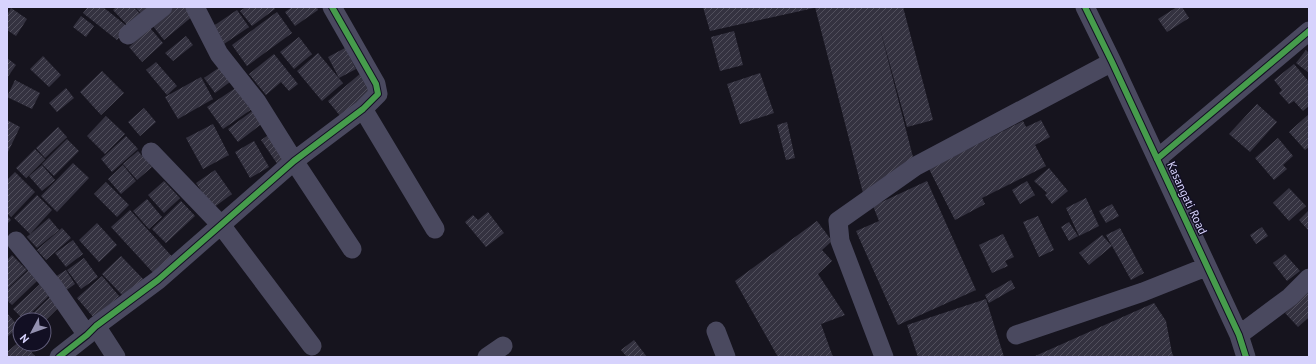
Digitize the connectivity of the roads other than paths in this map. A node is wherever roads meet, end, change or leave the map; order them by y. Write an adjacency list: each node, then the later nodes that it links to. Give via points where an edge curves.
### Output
1 (163, 7): 6 (street)
2 (195, 7): 11 (street, via 219,54 256,102)
3 (332, 7): 8 (street, via 376,84 378,94)
4 (1085, 7): 7 (street, Kasangati Road)
5 (1309, 31): 10 (street)
6 (128, 35)
7 (1112, 62): 10 (street, Kasangati Road); 28 (street, via 916,166 838,221 840,241)
8 (363, 109): 11 (street); 13 (street)
9 (151, 152): 12 (street)
10 (1157, 159): 16 (street, Kasangati Road)
11 (294, 161): 12 (street); 15 (street)
12 (221, 225): 18 (street, via 158,280); 22 (street)
13 (435, 229)
14 (16, 241): 18 (street)
15 (352, 249)
16 (1206, 267): 20 (street, via 1143,292); 21 (street, Kasangati Road)
17 (1309, 278): 21 (street, via 1290,297)
18 (92, 331): 24 (street); 25 (street)
19 (716, 331): 27 (street)
20 (1016, 335)
21 (1238, 336): 29 (street, Kasangati Road)
22 (312, 346)
23 (502, 346): 26 (street)
24 (59, 357)
25 (116, 357)
26 (487, 357)
27 (726, 357)
28 (884, 357)
29 (1246, 357)

